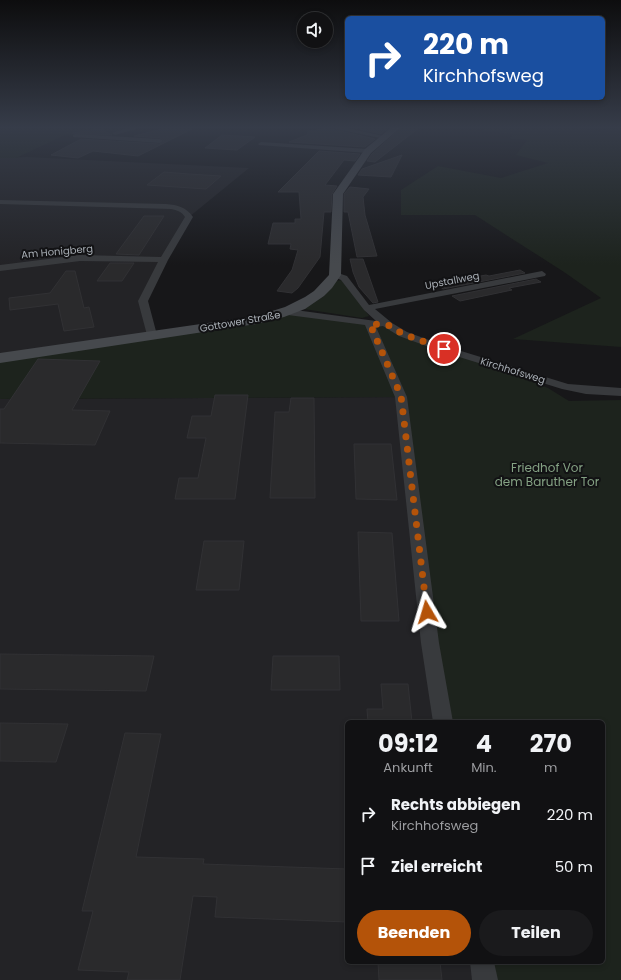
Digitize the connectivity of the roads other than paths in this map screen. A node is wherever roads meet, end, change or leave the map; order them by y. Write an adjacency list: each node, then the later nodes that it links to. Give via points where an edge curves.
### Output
1 (353, 173): 6 (street, via 338,194)
2 (0, 202): 3 (street, via 179,208 186,211 189,217)
3 (164, 260): 4 (street, Am Honigberg, via 80,258); 11 (street, via 143,301)
4 (0, 268)
5 (542, 274): 7 (street, Upstallweg)
6 (335, 275): 7 (street, Kirchhofsweg, via 344,278); 8 (street, Gottower Straße, via 317,296)
7 (367, 308): 10 (street, Kirchhofsweg)
8 (288, 312): 9 (street); 11 (street, Gottower Straße, via 256,320)
9 (370, 324): 10 (street); 14 (street, via 401,396 430,643)
10 (388, 325): 13 (street, Kirchhofsweg, via 403,334 444,349 566,386)
11 (152, 335): 12 (street, Gottower Straße)
12 (0, 358)
13 (621, 392)
14 (443, 720)
15 (482, 964): 16 (street)
16 (485, 980)

